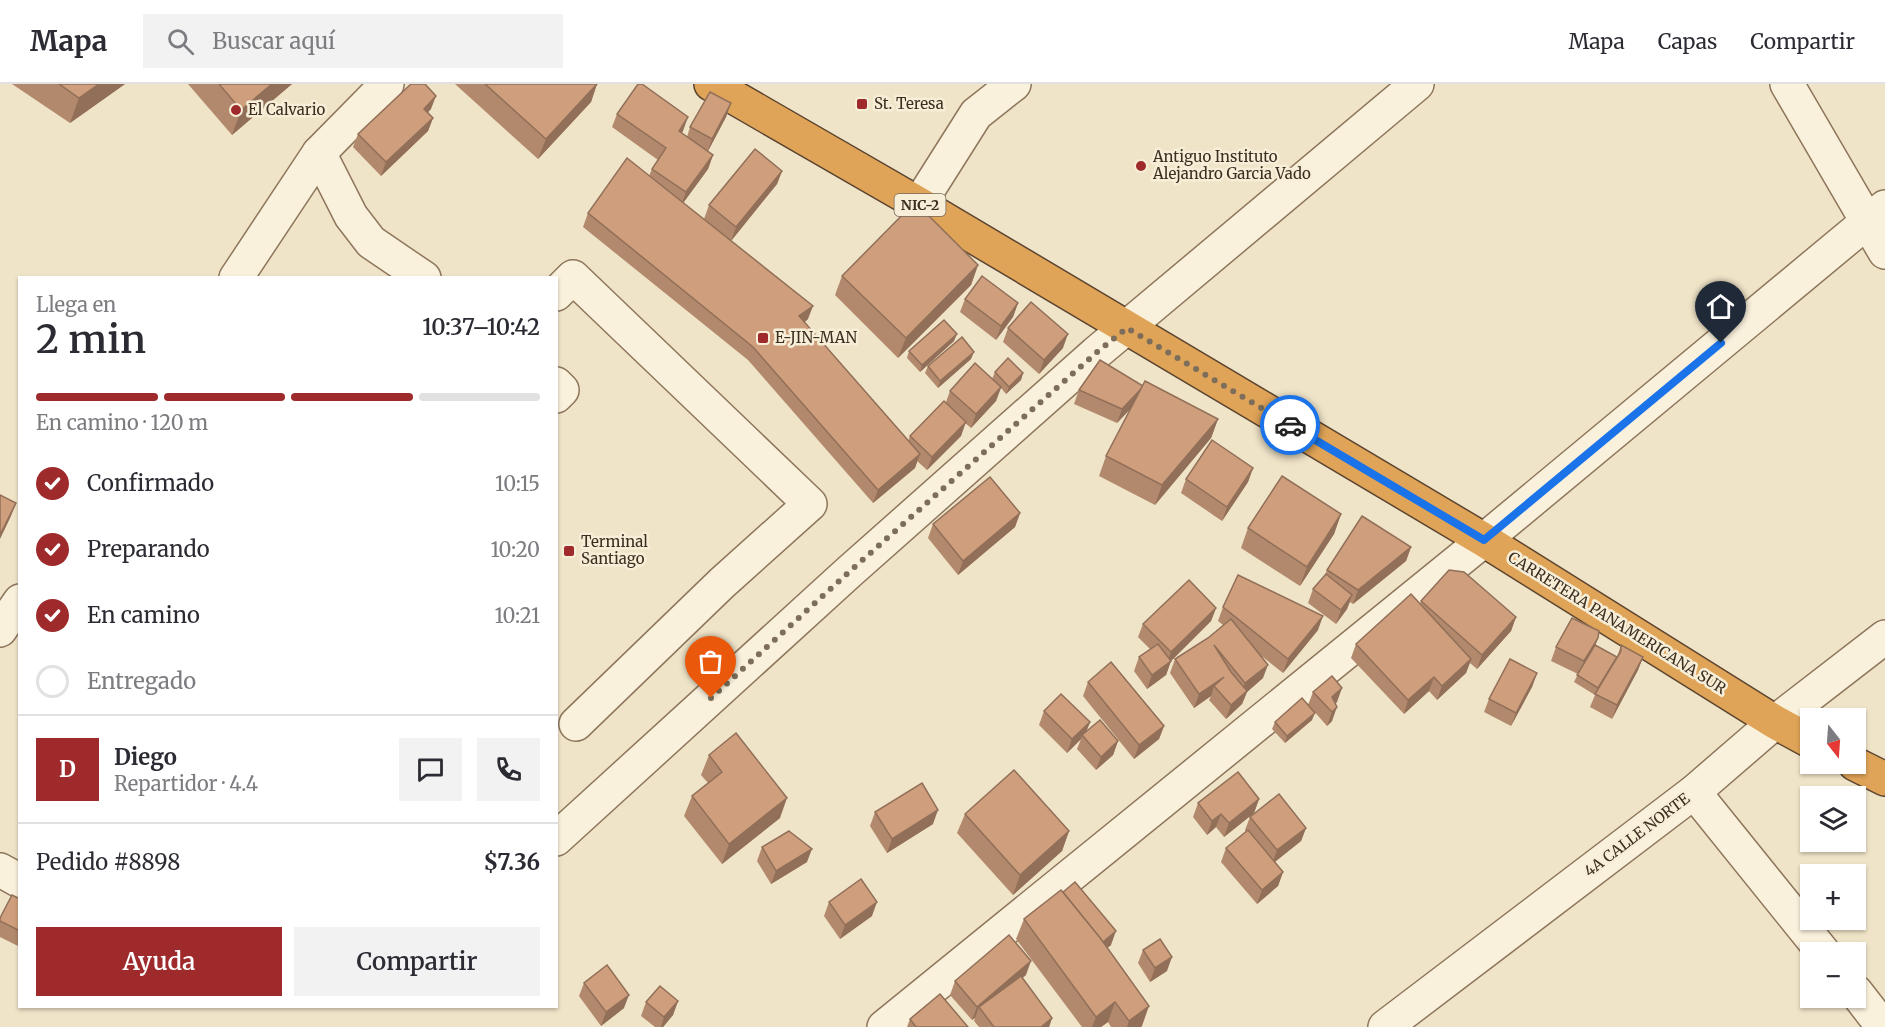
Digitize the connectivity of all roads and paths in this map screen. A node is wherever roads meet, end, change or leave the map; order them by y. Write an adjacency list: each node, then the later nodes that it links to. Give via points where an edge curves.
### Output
1 (387, 84): 6 (street)
2 (711, 84): 7 (highway, CARRETERA PANAMERICANA SUR / NIC-2)
3 (1014, 84): 7 (street, via 976,114)
4 (1417, 84): 13 (street)
5 (1787, 84): 8 (street)
6 (320, 153): 10 (street); 11 (street, via 351,216 371,242)
7 (919, 204): 13 (highway, CARRETERA PANAMERICANA SUR / NIC-2)
8 (1876, 214): 9 (street); 14 (street)
9 (1885, 252)
10 (237, 276)
11 (421, 276)
12 (558, 292): 19 (street, via 573,277 810,504)
13 (1127, 328): 14 (highway, CARRETERA PANAMERICANA SUR / NIC-2); 24 (street, via 849,572)
14 (1484, 540): 18 (highway, CARRETERA PANAMERICANA SUR / NIC-2); 29 (street)
15 (18, 604): 16 (street)
16 (0, 630)
17 (1885, 638): 18 (street, 4A CALLE NORTE)
18 (1775, 722): 20 (highway, CARRETERA PANAMERICANA SUR / NIC-2); 23 (street, 4A CALLE NORTE)
19 (576, 724)
20 (1800, 736)
21 (1866, 770): 22 (highway)
22 (1885, 779)
23 (1694, 792): 27 (street); 30 (street, 4A CALLE NORTE)
24 (558, 837)
25 (0, 870): 26 (street)
26 (18, 880)
27 (1815, 942)
28 (1866, 1005): 31 (street)
29 (884, 1027)
30 (1386, 1027)
31 (1883, 1027)

